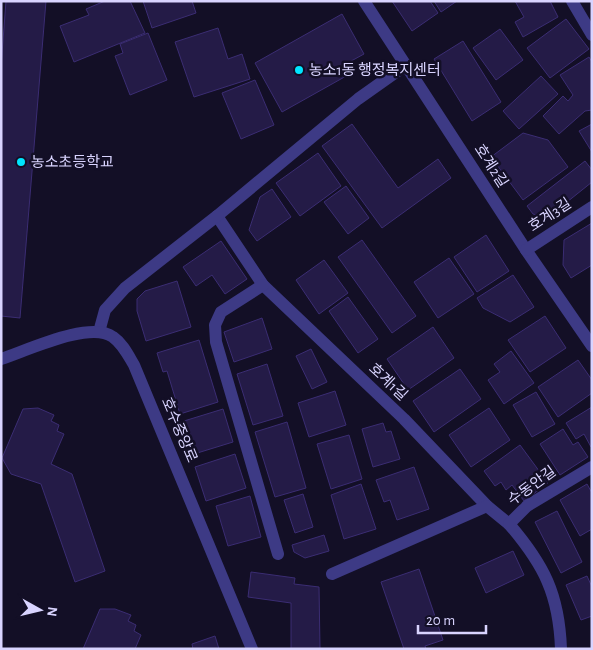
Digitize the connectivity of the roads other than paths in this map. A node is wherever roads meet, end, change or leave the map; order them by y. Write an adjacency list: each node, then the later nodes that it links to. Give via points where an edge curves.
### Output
1 (364, 1): 4 (street, 호계2길)
2 (572, 1): 3 (street)
3 (592, 35)
4 (406, 65): 6 (street, via 358,99); 7 (street, 호계2길)
5 (592, 207): 7 (street, 호계3길)
6 (217, 216): 8 (street, 호계1길); 9 (street, via 125,288 105,310)
7 (526, 250): 10 (street, 호계2길)
8 (263, 285): 13 (street, 호계1길, via 404,419); 15 (street, via 221,312 215,325 216,342)
9 (99, 332): 11 (street, via 62,338); 17 (street, 호수중앙로, via 112,336 124,347 134,365)
10 (592, 346)
11 (1, 359)
12 (592, 467): 14 (street, 수동안길, via 527,506)
13 (487, 506): 14 (street, 호계1길); 16 (street)
14 (509, 524): 18 (street, 수동안길, via 532,551 550,586 560,618)
15 (278, 554)
16 (332, 574)
17 (252, 649)
18 (561, 649)

